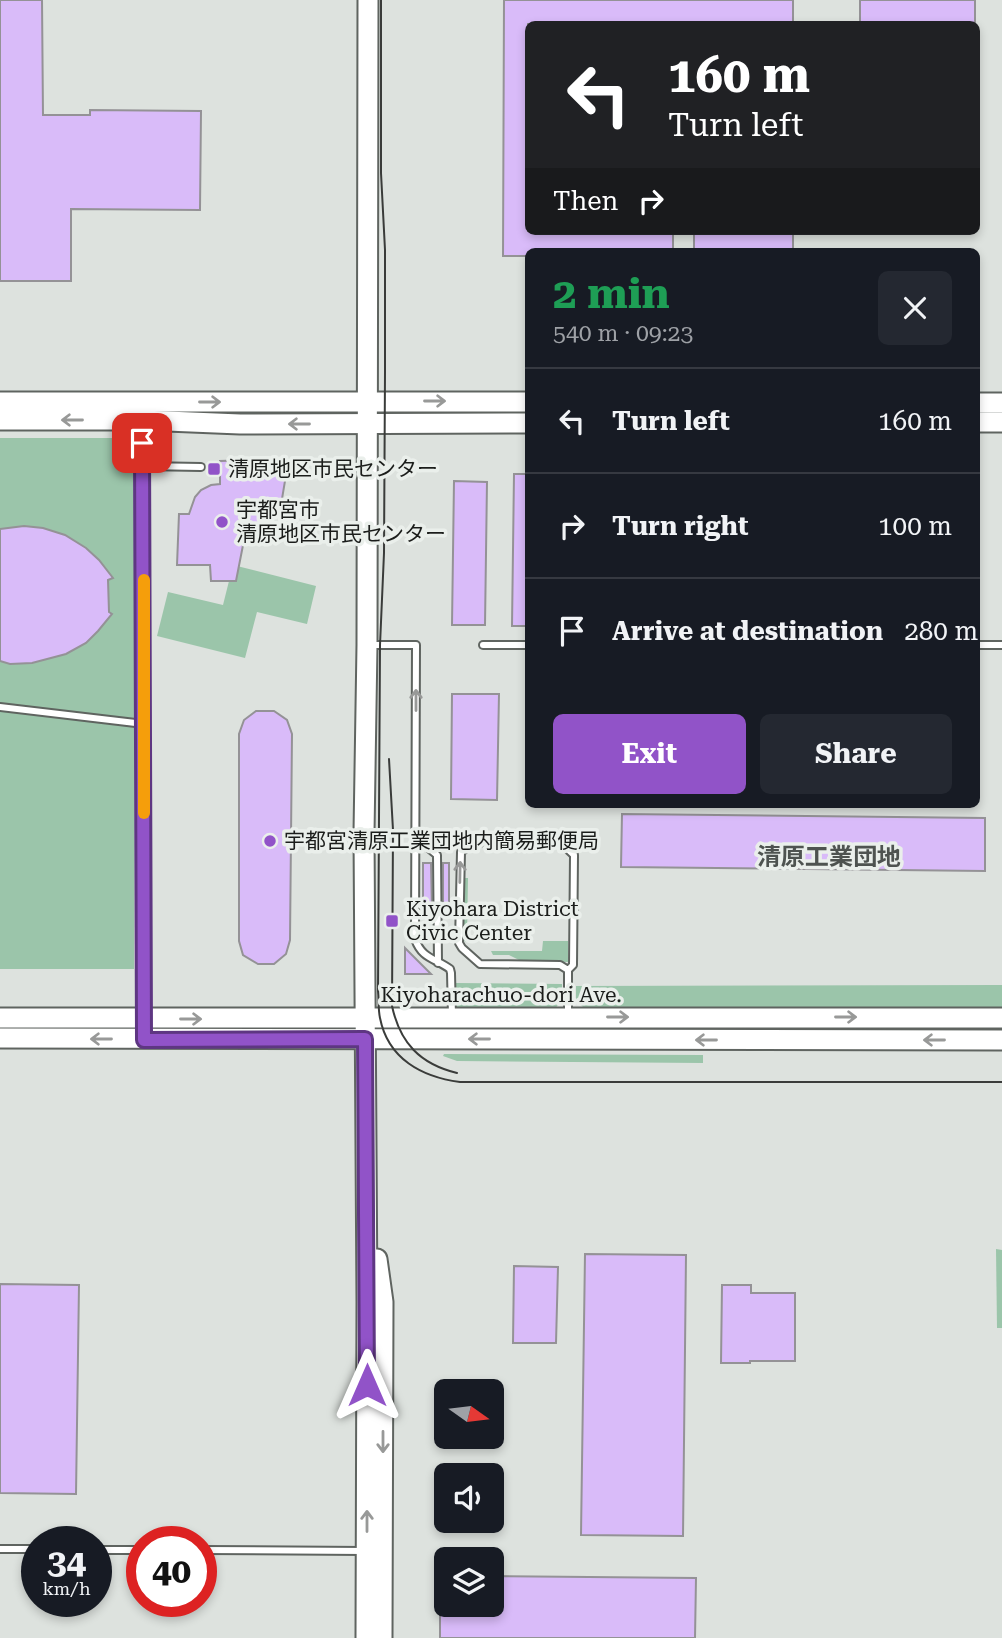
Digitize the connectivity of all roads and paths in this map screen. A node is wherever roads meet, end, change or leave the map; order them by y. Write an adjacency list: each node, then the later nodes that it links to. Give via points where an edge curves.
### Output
1 (368, 0): 2 (street)
2 (367, 401): 4 (street, one-way to 4); 7 (street, one-way to 2); 12 (street)
3 (0, 402): 7 (street)
4 (525, 402)
5 (980, 403): 6 (street)
6 (1002, 403)
7 (142, 411): 8 (street, one-way to 8); 12 (street, one-way to 7, via 240,424); 13 (lane)
8 (0, 420)
9 (980, 422): 10 (street)
10 (1002, 422)
11 (525, 423): 12 (street)
12 (368, 424): 15 (street)
13 (143, 466): 14 (lane); 21 (lane)
14 (201, 467)
15 (367, 645): 22 (lane, one-way to 15, via 416,645); 27 (street)
16 (483, 645): 17 (lane)
17 (525, 645)
18 (980, 645): 19 (lane)
19 (1002, 645)
20 (0, 707): 21 (lane)
21 (144, 724): 30 (lane)
22 (415, 837): 23 (lane, via 415,939 424,954); 23 (lane, via 437,855)
23 (438, 963): 28 (lane, via 451,973)
24 (568, 970): 24 (lane, one-way to 24, via 560,965 480,964 461,948 461,852 475,842 561,843 574,855 573,965); 25 (lane)
25 (568, 1017): 28 (street, Kiyoharachuo-dori Ave.); 29 (street, Kiyoharachuo-dori Ave., one-way to 29)
26 (0, 1018): 30 (street, Kiyoharachuo-dori Ave.)
27 (365, 1018): 28 (street, Kiyoharachuo-dori Ave.); 30 (street, Kiyoharachuo-dori Ave., one-way to 27); 32 (street)
28 (452, 1018)
29 (1002, 1018)
30 (143, 1019): 33 (lane)
31 (0, 1038): 33 (street, Kiyoharachuo-dori Ave., one-way to 31)
32 (365, 1039): 33 (street, Kiyoharachuo-dori Ave.); 34 (street, Kiyoharachuo-dori Ave., one-way to 32); 35 (street)
33 (144, 1040)
34 (1002, 1040)
35 (366, 1179): 39 (street, one-way to 35); 41 (street, one-way to 41, via 383,1302)
36 (0, 1549): 37 (lane)
37 (21, 1549)
38 (217, 1550): 39 (lane)
39 (367, 1551): 40 (street)
40 (366, 1638)
41 (382, 1638)

